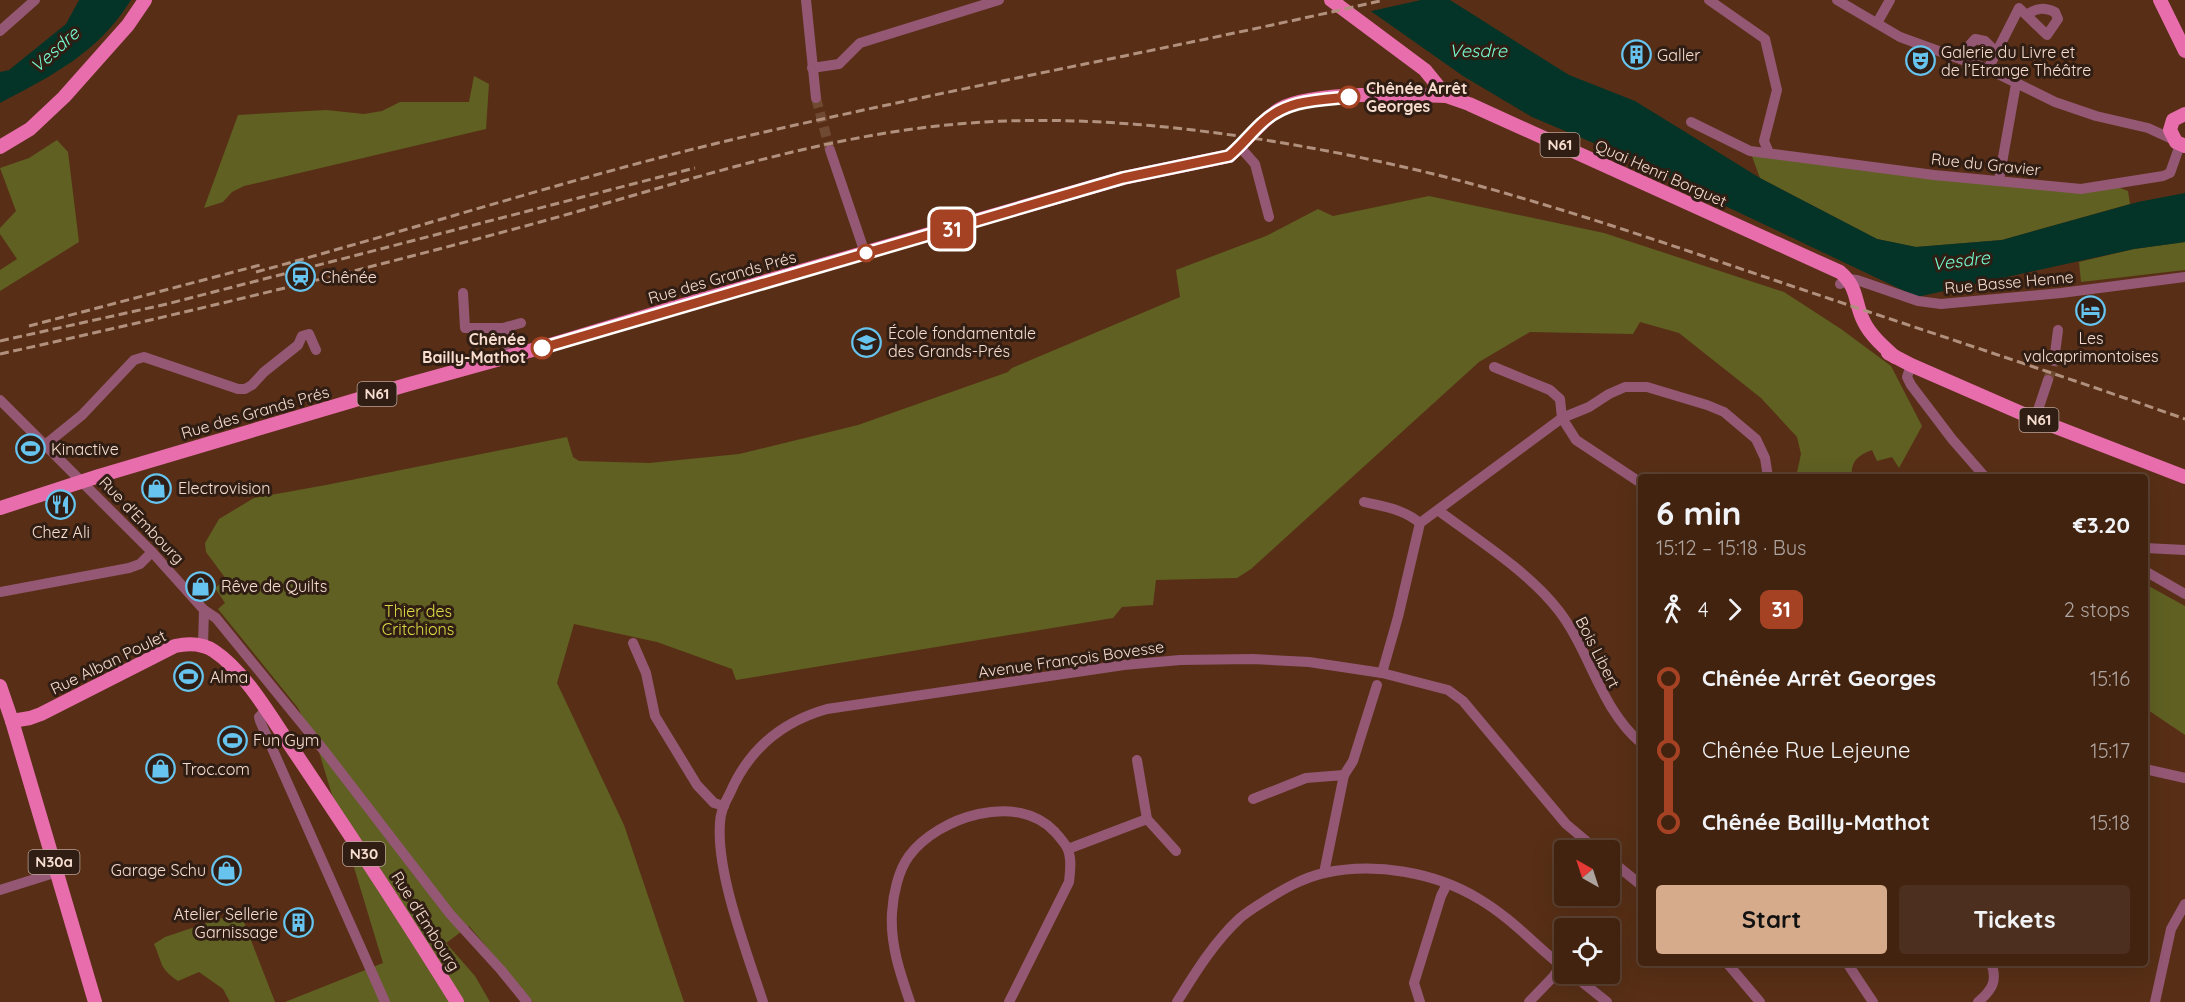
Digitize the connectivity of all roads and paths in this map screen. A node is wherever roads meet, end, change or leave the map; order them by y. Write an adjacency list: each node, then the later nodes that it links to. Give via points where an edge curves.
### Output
1 (34, 0): 12 (street)
2 (145, 0): 28 (main road, via 64,97 30,129)
3 (806, 0): 17 (street)
4 (999, 0): 17 (street, via 860,43 839,64)
5 (1331, 0): 19 (main road)
6 (1709, 0): 31 (street, via 1765,39 1777,90 1764,141)
7 (1837, 0): 11 (street)
8 (1890, 0): 11 (street)
9 (2160, 0): 13 (main road)
10 (2028, 14): 15 (street, via 2019,8)
11 (1877, 23): 16 (street, via 1900,37)
12 (0, 31)
13 (2181, 35): 14 (main road)
14 (2185, 51)
15 (1996, 52): 16 (street, via 1985,41 1975,39); 18 (street)
16 (1964, 60): 18 (street)
17 (812, 68): 23 (street)
18 (1988, 69): 20 (street)
19 (1425, 70): 21 (main road, via 1425,83); 22 (main road)
20 (2016, 84): 26 (street, via 2070,108); 32 (street)
21 (1418, 94): 22 (main road, Rue des Grands Prés / N61); 29 (main road, Rue des Grands Prés / N61, via 1299,102 1281,108 1262,122)
22 (1446, 96): 36 (main road, Quai Henri Borguet / N61, via 1826,266)
23 (816, 98)
24 (2181, 114): 26 (street, via 2161,126); 27 (main road, via 2170,130)
25 (1691, 122): 31 (street, Rue du Gravier, via 1750,151)
26 (2148, 128): 27 (street)
27 (2179, 143): 32 (street, Rue du Gravier, via 2170,172 2163,176 2081,189)
28 (0, 147)
29 (1240, 147): 33 (street, via 1255,164); 34 (main road, Rue des Grands Prés / N61, via 1229,156 1123,178)
30 (830, 150): 34 (street)
31 (1769, 153): 32 (street, Rue du Gravier)
32 (1999, 180)
33 (1269, 217)
34 (865, 253): 42 (main road, Rue des Grands Prés / N61)
35 (2185, 277): 36 (street, Rue Basse Henne, via 1941,304 1918,301 1857,280)
36 (1844, 281): 44 (main road, N61, via 1858,325 1874,345)
37 (463, 292): 39 (street, via 465,328)
38 (521, 323): 39 (street)
39 (503, 328): 42 (street)
40 (2058, 330): 43 (street)
41 (316, 350): 50 (street, via 309,334 302,336 291,351 245,389 144,357 134,360 82,415)
42 (511, 356): 54 (main road, Rue des Grands Prés / N61)
43 (2054, 361)
44 (1911, 365): 49 (main road, N61); 52 (street, via 1911,385)
45 (1494, 367): 48 (street, via 1550,390 1560,399)
46 (2048, 381): 49 (street)
47 (0, 400): 50 (street, Rue d'Embourg)
48 (1562, 418): 51 (street, via 1625,387 1647,387 1724,412 1756,440); 55 (street, via 1576,441); 58 (street)
49 (2035, 419): 53 (main road, N61)
50 (45, 445): 54 (street, Rue d'Embourg)
51 (1768, 474)
52 (1982, 474)
53 (2185, 477)
54 (81, 481): 57 (main road, Rue des Grands Prés / N61); 62 (street, Rue d'Embourg)
55 (1638, 481)
56 (1364, 502): 59 (street, via 1392,508)
57 (4, 504)
58 (1438, 511): 59 (street); 74 (street, Bois Libert, via 1514,568 1558,609 1611,709)
59 (1420, 523): 69 (street)
60 (2148, 548): 61 (street)
61 (2185, 550)
62 (152, 552): 64 (street, via 129,568); 66 (street, Rue d'Embourg)
63 (2148, 573): 65 (street)
64 (0, 592)
65 (2185, 594)
66 (204, 610): 68 (street); 101 (street, via 216,618 450,914)
67 (633, 643): 80 (street, via 646,673 654,716 696,785 714,803)
68 (203, 645): 72 (main road, N30, via 216,652); 73 (main road, Rue Alban Poulet, via 175,646 41,714)
69 (1382, 672): 80 (street, Avenue François Bovesse, via 1298,661 1180,660 827,709 785,725 767,739 746,761); 82 (street, Avenue François Bovesse, via 1448,690 1463,701 1566,824)
70 (1377, 685): 77 (street, via 1353,760)
71 (0, 686): 73 (main road)
72 (266, 710): 99 (street, via 259,717 260,722); 100 (main road, Rue d'Embourg / N30)
73 (12, 721): 86 (main road, N30a)
74 (1638, 740)
75 (1137, 760): 81 (street)
76 (2148, 770): 78 (street)
77 (1344, 774): 79 (street, via 1306,778); 87 (street)
78 (2185, 778)
79 (1253, 800)
80 (724, 806): 102 (street, Avenue François Bovesse, via 719,839 724,867)
81 (1147, 819): 83 (street); 84 (street)
82 (1585, 840)
83 (1068, 849): 103 (street, via 1048,825 1014,813 986,812 963,818 922,842 908,858 896,884 892,913 893,942); 104 (street, via 1069,882)
84 (1176, 852)
85 (1620, 868): 88 (street)
86 (57, 872): 90 (street); 98 (main road, N30a)
87 (1324, 873): 89 (street, via 1398,870); 105 (street, via 1285,888 1243,916 1198,968)
88 (1638, 883)
89 (1447, 884): 92 (street, via 1479,899); 106 (street, via 1414,983)
90 (0, 890)
91 (2185, 904): 112 (street, via 2171,929)
92 (1554, 960)
93 (1730, 966): 109 (street)
94 (1849, 966): 110 (street)
95 (1992, 966): 111 (street, via 1995,973 1991,991)
96 (1554, 977): 107 (street)
97 (1584, 984): 108 (street)
98 (95, 1002)
99 (385, 1002)
100 (457, 1002)
101 (527, 1002)
102 (763, 1002)
103 (910, 1002)
104 (1009, 1002)
105 (1177, 1002)
106 (1420, 1002)
107 (1529, 1002)
108 (1607, 1002)
109 (1760, 1002)
110 (1874, 1002)
111 (1978, 1002)
112 (2155, 1002)

